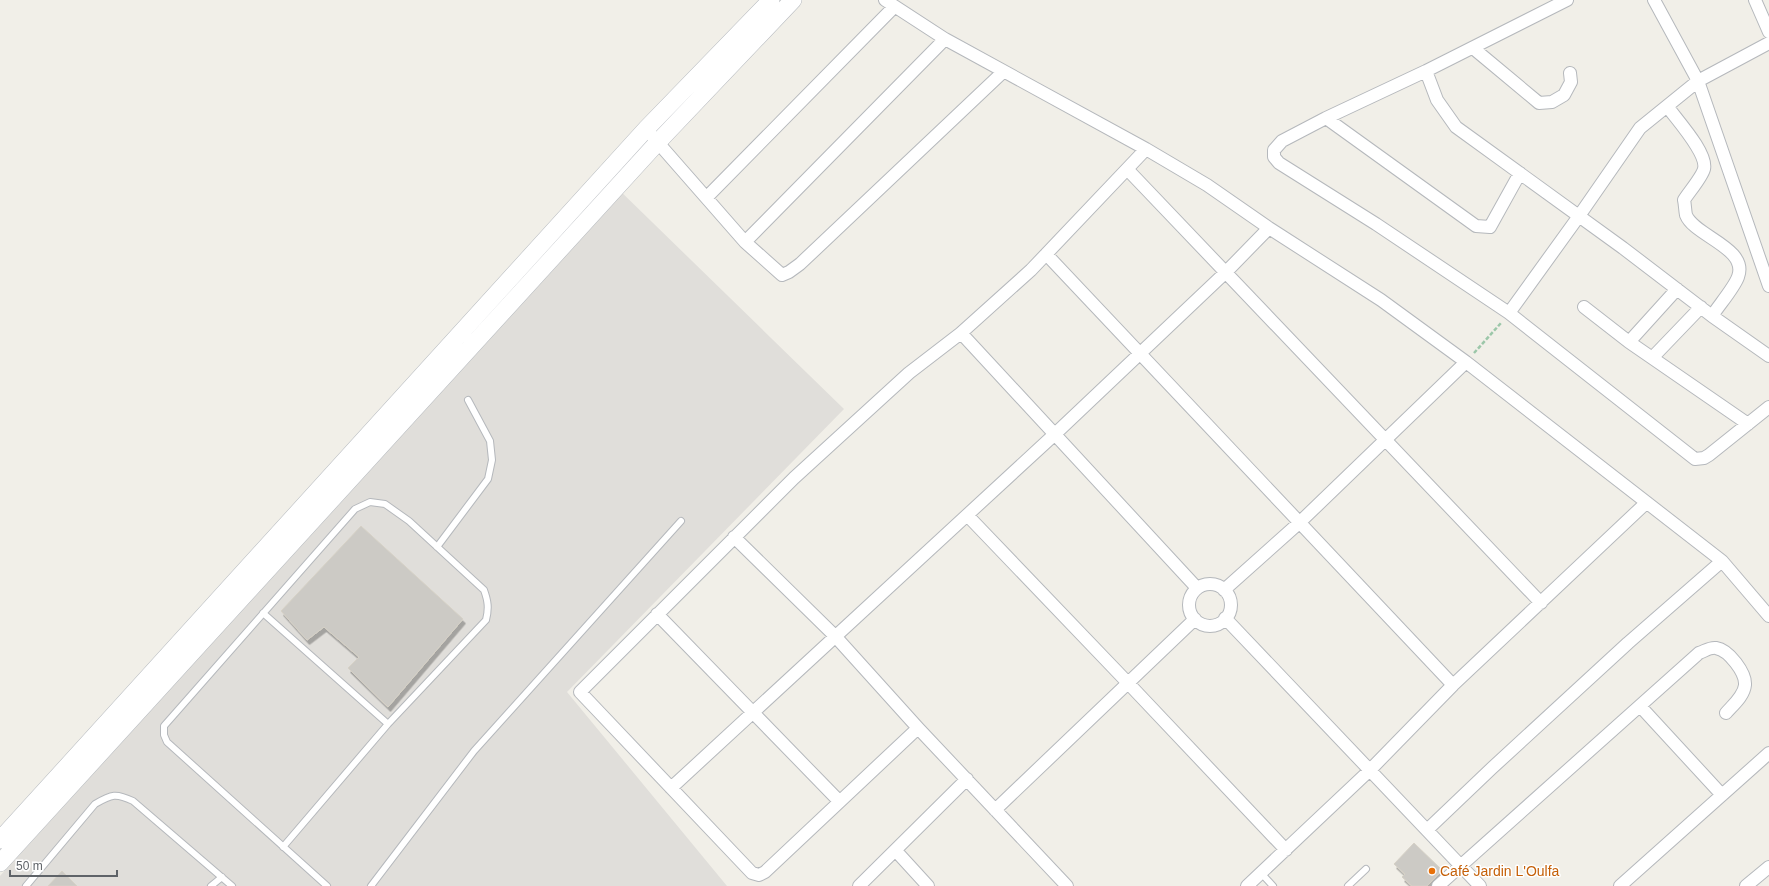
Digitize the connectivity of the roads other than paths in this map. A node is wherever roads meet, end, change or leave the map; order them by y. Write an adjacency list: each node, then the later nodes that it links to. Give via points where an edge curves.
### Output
1 (771, 0): 17 (street)
2 (793, 0): 18 (street)
3 (1567, 0): 10 (street)
4 (1654, 0): 14 (street)
5 (1755, 0): 7 (street)
6 (889, 3): 8 (street); 22 (street)
7 (1769, 32)
8 (945, 39): 12 (street); 25 (street)
9 (1769, 42): 14 (street)
10 (1473, 48): 11 (street); 13 (street, via 1539,103 1552,102 1564,95 1571,82)
11 (1426, 71): 16 (street); 21 (street, via 1437,100 1456,128)
12 (1004, 72): 19 (street); 25 (street, via 789,272 782,275)
13 (1570, 73)
14 (1698, 81): 15 (street); 28 (street)
15 (1667, 106): 23 (street, via 1640,128); 32 (street, via 1704,161 1704,169 1684,200 1686,216 1733,254 1738,265 1738,277)
16 (1326, 118): 21 (street, via 1476,226 1490,226); 33 (street, via 1282,141 1274,150 1274,157 1279,163 1376,224)
17 (646, 129): 18 (street); 76 (street)
18 (658, 142): 22 (street); 80 (street)
19 (1146, 149): 20 (street); 24 (street, via 1206,185)
20 (1127, 169): 26 (street); 27 (street)
21 (1520, 174): 23 (street)
22 (707, 198): 25 (street)
23 (1579, 216): 29 (street); 33 (street)
24 (1269, 228): 27 (street); 39 (street, via 1381,300)
25 (745, 242)
26 (1046, 254): 34 (street); 36 (street)
27 (1226, 272): 36 (street); 44 (street)
28 (1769, 286)
29 (1677, 288): 30 (street); 35 (street)
30 (1701, 307): 32 (street); 38 (street)
31 (1584, 308): 35 (street)
32 (1712, 316): 37 (street)
33 (1506, 317): 42 (street, via 1695,459 1709,455)
34 (960, 333): 43 (street); 49 (street, via 909,373 794,478)
35 (1629, 342): 38 (street)
36 (1140, 354): 43 (street); 48 (street)
37 (1769, 356)
38 (1652, 358): 42 (street)
39 (1466, 362): 44 (street); 45 (street)
40 (468, 400): 50 (lane, via 490,441 492,460 488,479)
41 (1769, 407): 42 (street)
42 (1748, 424)
43 (1054, 434): 46 (street); 52 (street)
44 (1386, 440): 48 (street); 54 (street)
45 (1646, 503): 51 (street); 54 (street)
46 (967, 515): 60 (street); 61 (street)
47 (681, 521): 90 (lane, via 474,751)
48 (1299, 522): 53 (street); 62 (street)
49 (734, 537): 56 (street); 60 (street)
50 (437, 547): 55 (lane, via 409,521 385,504 370,502 355,509); 66 (lane, via 484,590 488,605 486,620)
51 (1722, 561): 57 (street); 75 (street, via 1622,649)
52 (1197, 588): 53 (street, via 1208,584); 59 (street, via 1189,600 1191,613)
53 (1224, 590): 58 (street, via 1230,601 1229,613)
54 (1541, 603): 62 (street)
55 (263, 613): 66 (lane); 77 (lane, via 164,726 164,734 167,742)
56 (657, 614): 64 (street); 71 (street, via 580,692)
57 (1769, 616)
58 (1225, 618): 59 (street, via 1214,625 1200,623); 69 (street)
59 (1195, 619): 61 (street)
60 (835, 636): 64 (street); 67 (street)
61 (1128, 683): 74 (street); 79 (street)
62 (1452, 684): 69 (street)
63 (1640, 706): 65 (street, via 1699,653 1710,648 1718,648 1726,653 1745,678 1743,693); 72 (street); 81 (street)
64 (752, 713): 71 (street); 73 (street)
65 (1726, 713)
66 (388, 724): 77 (lane)
67 (918, 728): 70 (street); 73 (street)
68 (1769, 753): 72 (street)
69 (1370, 770): 75 (street); 79 (street)
70 (966, 779): 74 (street); 78 (street)
71 (671, 788): 73 (street, via 752,872 759,875)
72 (1722, 795): 99 (street)
73 (839, 801)
74 (995, 810): 93 (street)
75 (1427, 830): 81 (street)
76 (0, 840)
77 (283, 847): 89 (lane)
78 (896, 850): 91 (street); 92 (street)
79 (1286, 850): 84 (street)
80 (0, 863)
81 (1461, 866): 97 (street); 98 (street)
82 (1769, 867): 100 (street)
83 (1366, 869): 96 (lane)
84 (1261, 874): 94 (street); 95 (lane)
85 (222, 877): 86 (lane, via 133,801 119,795 95,804); 87 (lane); 88 (lane)
86 (26, 886)
87 (211, 886)
88 (232, 886)
89 (327, 886)
90 (371, 886)
91 (859, 886)
92 (928, 886)
93 (1067, 886)
94 (1247, 886)
95 (1273, 886)
96 (1348, 886)
97 (1438, 886)
98 (1480, 886)
99 (1620, 886)
100 (1746, 886)

